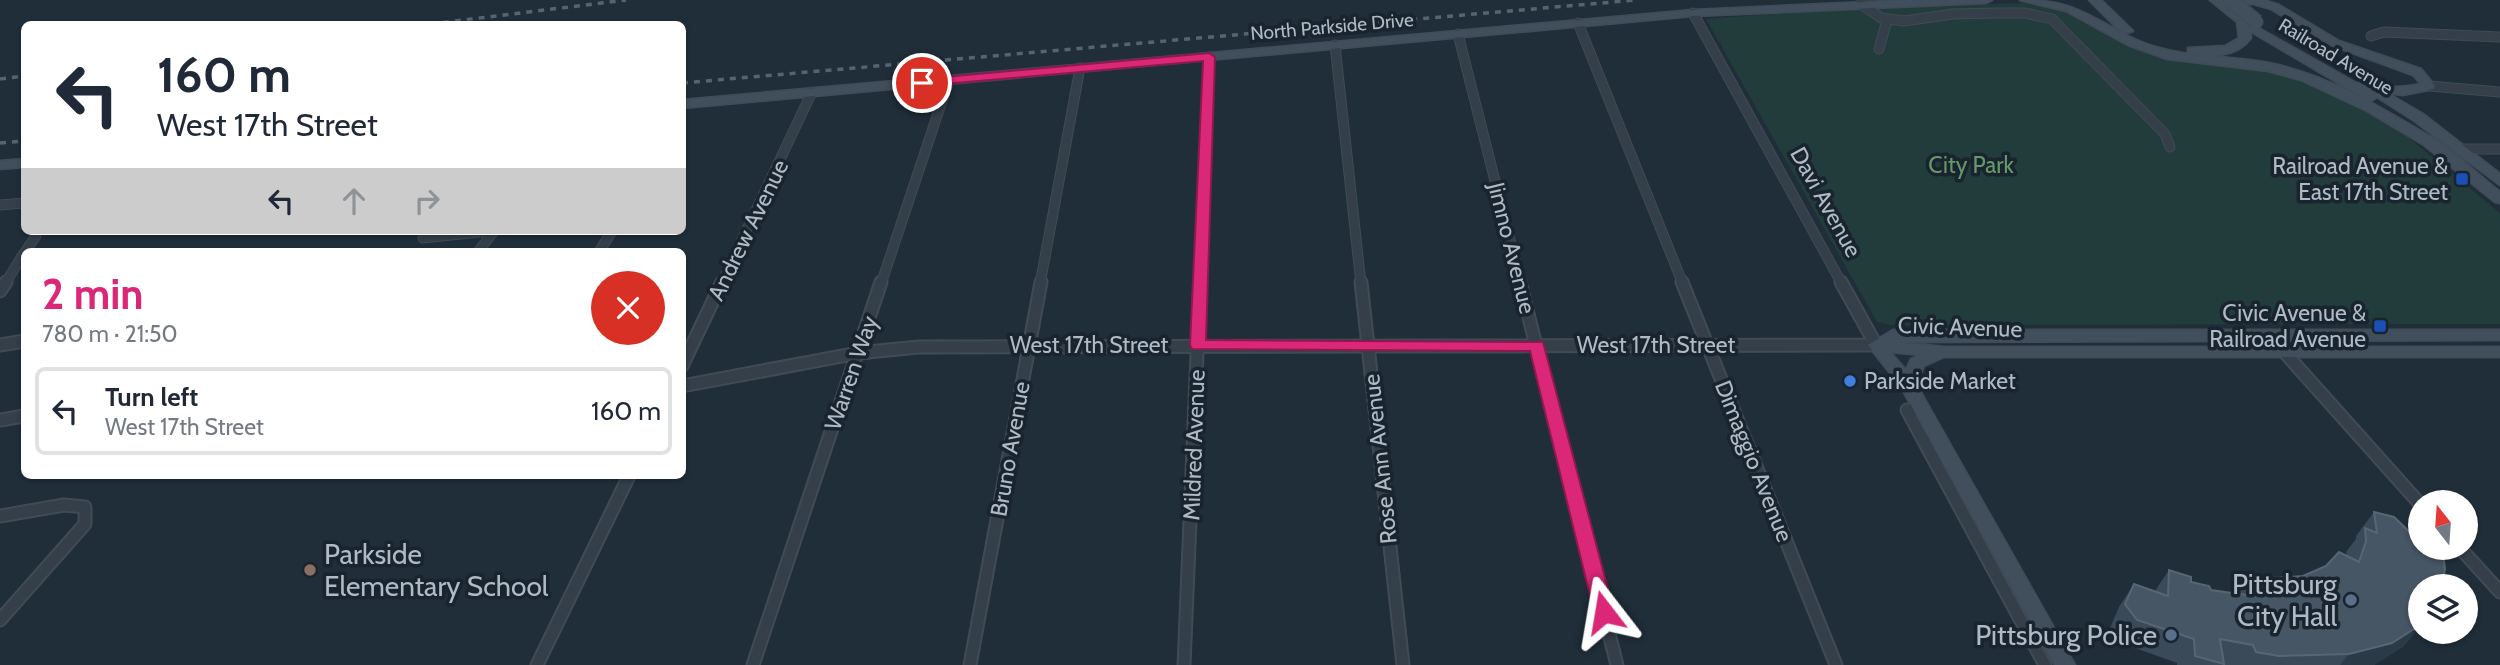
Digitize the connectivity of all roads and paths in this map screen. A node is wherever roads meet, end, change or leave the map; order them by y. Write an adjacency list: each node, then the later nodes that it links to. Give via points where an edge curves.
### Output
1 (1986, 0): 8 (street, North Parkside Drive)
2 (2026, 0): 13 (street, via 2069,8)
3 (2077, 0): 13 (street)
4 (2095, 0): 11 (street, via 2126,30 2181,49 2236,47 2245,38)
5 (2216, 0): 11 (street, Railroad Avenue)
6 (2222, 0): 23 (street, via 2276,7 2335,43 2417,72)
7 (2230, 0): 22 (street, Railroad Avenue, bridge, via 2258,22)
8 (1861, 4): 9 (street, North Parkside Drive); 10 (street)
9 (1693, 13): 12 (street, North Parkside Drive); 52 (street, Davi Avenue)
10 (1887, 20): 18 (street); 29 (street, via 1996,13 2052,19 2165,134)
11 (2243, 22): 28 (street, Railroad Avenue, via 2372,97)
12 (1578, 23): 14 (street, North Parkside Drive); 51 (street, Dimaggio Avenue)
13 (2108, 29): 28 (street, via 2171,57 2269,67 2305,77 2371,108)
14 (1458, 34): 17 (street, North Parkside Drive); 54 (street, Jimno Avenue)
15 (2371, 36): 16 (street, via 2384,32)
16 (2500, 37)
17 (1335, 45): 19 (street, North Parkside Drive); 53 (street, Rose Ann Avenue)
18 (1879, 49)
19 (1209, 57): 20 (street, North Parkside Drive); 50 (street, Mildred Avenue)
20 (1080, 68): 21 (street, North Parkside Drive); 48 (street, Bruno Avenue)
21 (949, 80): 24 (street, North Parkside Drive); 58 (street, Warren Way)
22 (2365, 84): 23 (street, via 2403,91); 27 (street, Railroad Avenue)
23 (2430, 86): 25 (street); 27 (street, via 2411,102)
24 (812, 92): 26 (street, North Parkside Drive); 59 (street, Andrew Avenue)
25 (2500, 92)
26 (686, 104)
27 (2411, 113): 30 (street, Railroad Avenue)
28 (2431, 144): 35 (street, Railroad Avenue)
29 (2170, 147)
30 (2461, 149): 31 (street); 34 (street, Railroad Avenue)
31 (2500, 149)
32 (21, 163): 33 (street)
33 (0, 165)
34 (2500, 181)
35 (2500, 200)
36 (21, 203): 37 (street)
37 (0, 205)
38 (453, 235): 40 (street)
39 (36, 236): 41 (street)
40 (423, 238)
41 (28, 248)
42 (21, 257): 43 (street)
43 (6, 274): 44 (street)
44 (0, 291)
45 (2500, 335): 46 (street, Civic Avenue)
46 (2270, 336): 52 (street, Civic Avenue, via 1893,335); 56 (street)
47 (21, 342): 49 (street)
48 (1029, 344): 50 (street, West 17th Street); 58 (street, West 17th Street, via 919,346); 73 (street, Bruno Avenue)
49 (0, 345)
50 (1198, 345): 53 (street, West 17th Street); 74 (street, Mildred Avenue)
51 (1707, 345): 52 (street, West 17th Street); 54 (street, West 17th Street); 77 (street, Dimaggio Avenue)
52 (1876, 345): 55 (street, Civic Avenue); 60 (street, Davi Avenue)
53 (1368, 346): 54 (street, West 17th Street); 75 (street, Rose Ann Avenue)
54 (1537, 346): 76 (street, Jimno Avenue)
55 (1945, 352): 56 (street, Civic Avenue); 60 (street, via 1916,363)
56 (2284, 352): 57 (street, Civic Avenue); 66 (street)
57 (2500, 352)
58 (858, 353): 61 (street, West 17th Street); 72 (street, Warren Way)
59 (686, 358)
60 (1908, 384): 62 (street, Davi Avenue)
61 (686, 385)
62 (1923, 410): 78 (street, via 1907,410); 79 (street, Davi Avenue)
63 (21, 416): 64 (street)
64 (0, 420)
65 (628, 479): 71 (street)
66 (2408, 491)
67 (0, 516): 70 (street, via 64,505 85,507 85,524)
68 (2471, 560): 69 (street)
69 (2500, 592)
70 (0, 620)
71 (537, 665)
72 (753, 665)
73 (970, 665)
74 (1184, 665)
75 (1403, 665)
76 (1618, 665)
77 (1836, 665)
78 (2045, 665)
79 (2065, 665)

